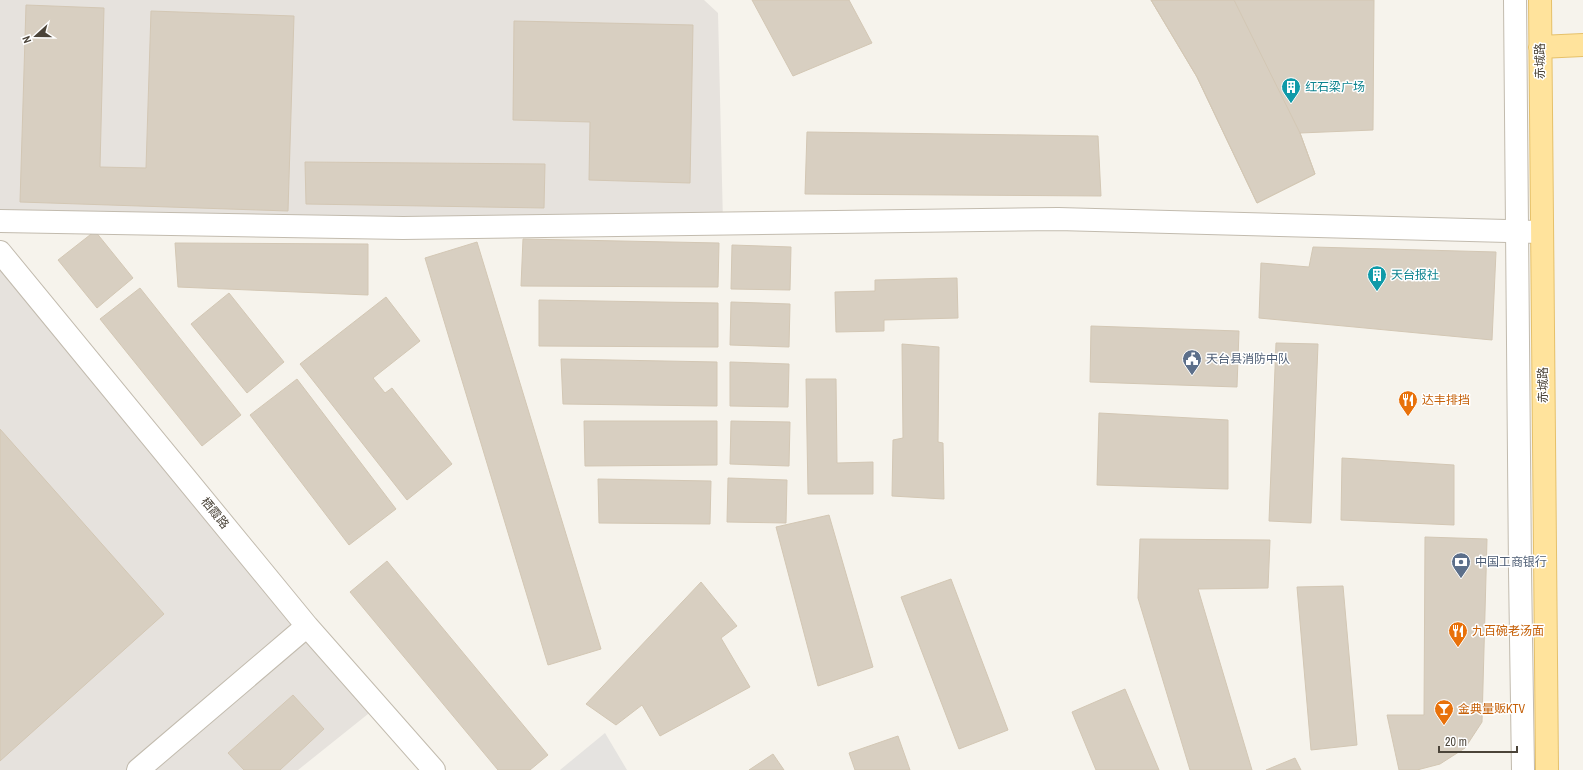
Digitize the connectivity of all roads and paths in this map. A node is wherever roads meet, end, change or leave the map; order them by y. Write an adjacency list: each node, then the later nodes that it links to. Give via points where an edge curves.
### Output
1 (1515, 0): 6 (street)
2 (1540, 0): 4 (main road, 赤城路)
3 (1583, 46): 4 (main road)
4 (1540, 47): 7 (main road, 赤城路)
5 (0, 221): 6 (street, via 403,228 1058,219)
6 (1517, 232): 7 (street); 12 (street)
7 (1542, 232): 13 (main road, 赤城路)
8 (0, 252): 9 (street, 栖霞路)
9 (307, 626): 10 (street); 11 (street, 栖霞路)
10 (138, 770)
11 (434, 770)
12 (1523, 770)
13 (1547, 770)

